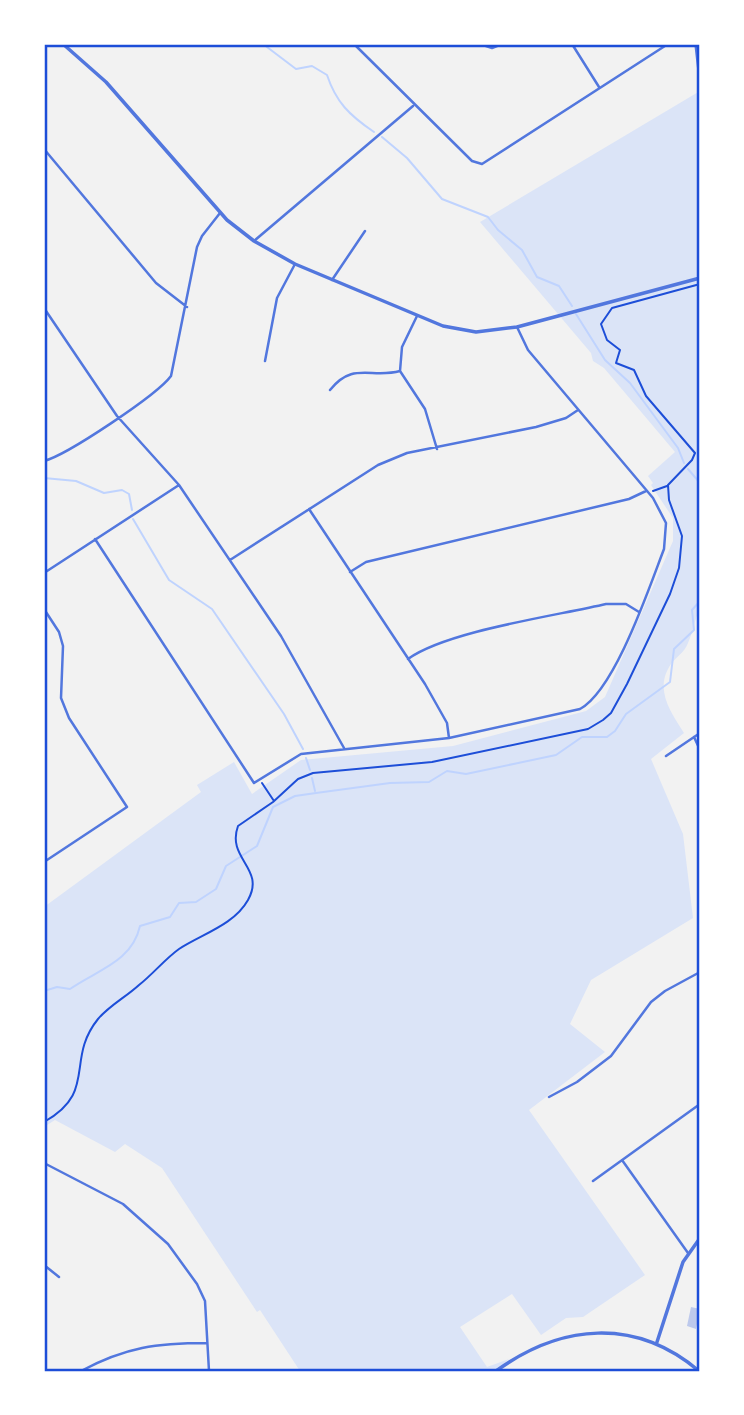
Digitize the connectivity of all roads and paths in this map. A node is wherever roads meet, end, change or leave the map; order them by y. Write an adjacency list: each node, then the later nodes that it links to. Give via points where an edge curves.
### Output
1 (63, 44): 12 (street, via 106,82)
2 (354, 44): 10 (street)
3 (480, 44): 4 (street, via 492,48)
4 (502, 44)
5 (572, 44): 9 (street)
6 (667, 44): 9 (street)
7 (696, 44): 8 (street)
8 (700, 79)
9 (599, 87): 10 (street, via 482,164 472,161)
10 (413, 106): 14 (street)
11 (44, 149): 19 (street, via 156,283)
12 (220, 213): 14 (street); 19 (street, via 197,247)
13 (365, 231): 17 (street)
14 (254, 241): 15 (street)
15 (295, 264): 17 (street); 23 (street, via 277,298)
16 (700, 278): 22 (street)
17 (332, 280): 21 (street)
18 (700, 284): 31 (path, via 611,307 601,324 607,340 620,351 616,363 634,370 646,396 694,449 692,460)
19 (187, 307): 27 (street, via 171,376 161,388)
20 (44, 308): 27 (street)
21 (416, 316): 22 (street, via 460,331); 24 (street, via 402,347)
22 (517, 327): 26 (street, via 528,350)
23 (265, 361)
24 (400, 371): 25 (street, via 351,373); 28 (street, via 425,408)
25 (330, 390)
26 (578, 410): 28 (street, via 536,427); 32 (street)
27 (117, 416): 29 (street, via 88,439); 30 (street)
28 (437, 449): 33 (street, via 407,453 377,465)
29 (44, 461)
30 (179, 485): 34 (street); 35 (street)
31 (668, 485): 32 (path); 48 (path, via 682,536 678,568 627,684 603,720 576,732 432,762 313,773 298,779)
32 (648, 492): 36 (street, via 366,562); 39 (street, via 662,514 667,540)
33 (309, 509): 35 (street); 36 (street)
34 (95, 538): 37 (street); 47 (street, via 254,783)
35 (230, 560): 44 (street, via 281,636)
36 (350, 572): 40 (street)
37 (44, 573)
38 (44, 609): 50 (street, via 63,646 61,698 69,718 127,807)
39 (639, 612): 40 (street, via 626,604 606,604 461,638 426,648); 43 (street, via 607,681 591,703 557,715)
40 (408, 659): 43 (street, via 441,711)
41 (700, 733): 42 (street)
42 (694, 737): 45 (street); 46 (street)
43 (449, 738): 44 (street)
44 (344, 748): 47 (street, via 301,754)
45 (700, 750)
46 (666, 756)
47 (259, 779): 48 (path)
48 (274, 801): 55 (path, via 238,826 235,847 250,869 254,887 242,908 178,950 99,1019 84,1038 73,1100)
49 (44, 852): 50 (street)
50 (48, 859): 51 (street)
51 (44, 862)
52 (700, 972): 53 (street, via 658,996 611,1056)
53 (549, 1097)
54 (700, 1104): 56 (street)
55 (44, 1122)
56 (622, 1160): 60 (street); 62 (street)
57 (44, 1163): 58 (street)
58 (48, 1167): 59 (street); 66 (street, via 123,1204 168,1244 205,1301)
59 (44, 1173)
60 (593, 1181)
61 (700, 1238): 62 (street)
62 (688, 1253): 65 (street)
63 (44, 1265): 64 (street)
64 (59, 1277)
65 (657, 1342): 69 (street, via 605,1333 575,1335 536,1346); 70 (street)
66 (207, 1343): 67 (street, via 139,1346); 68 (street)
67 (81, 1371)
68 (209, 1371)
69 (496, 1371)
70 (699, 1371)

